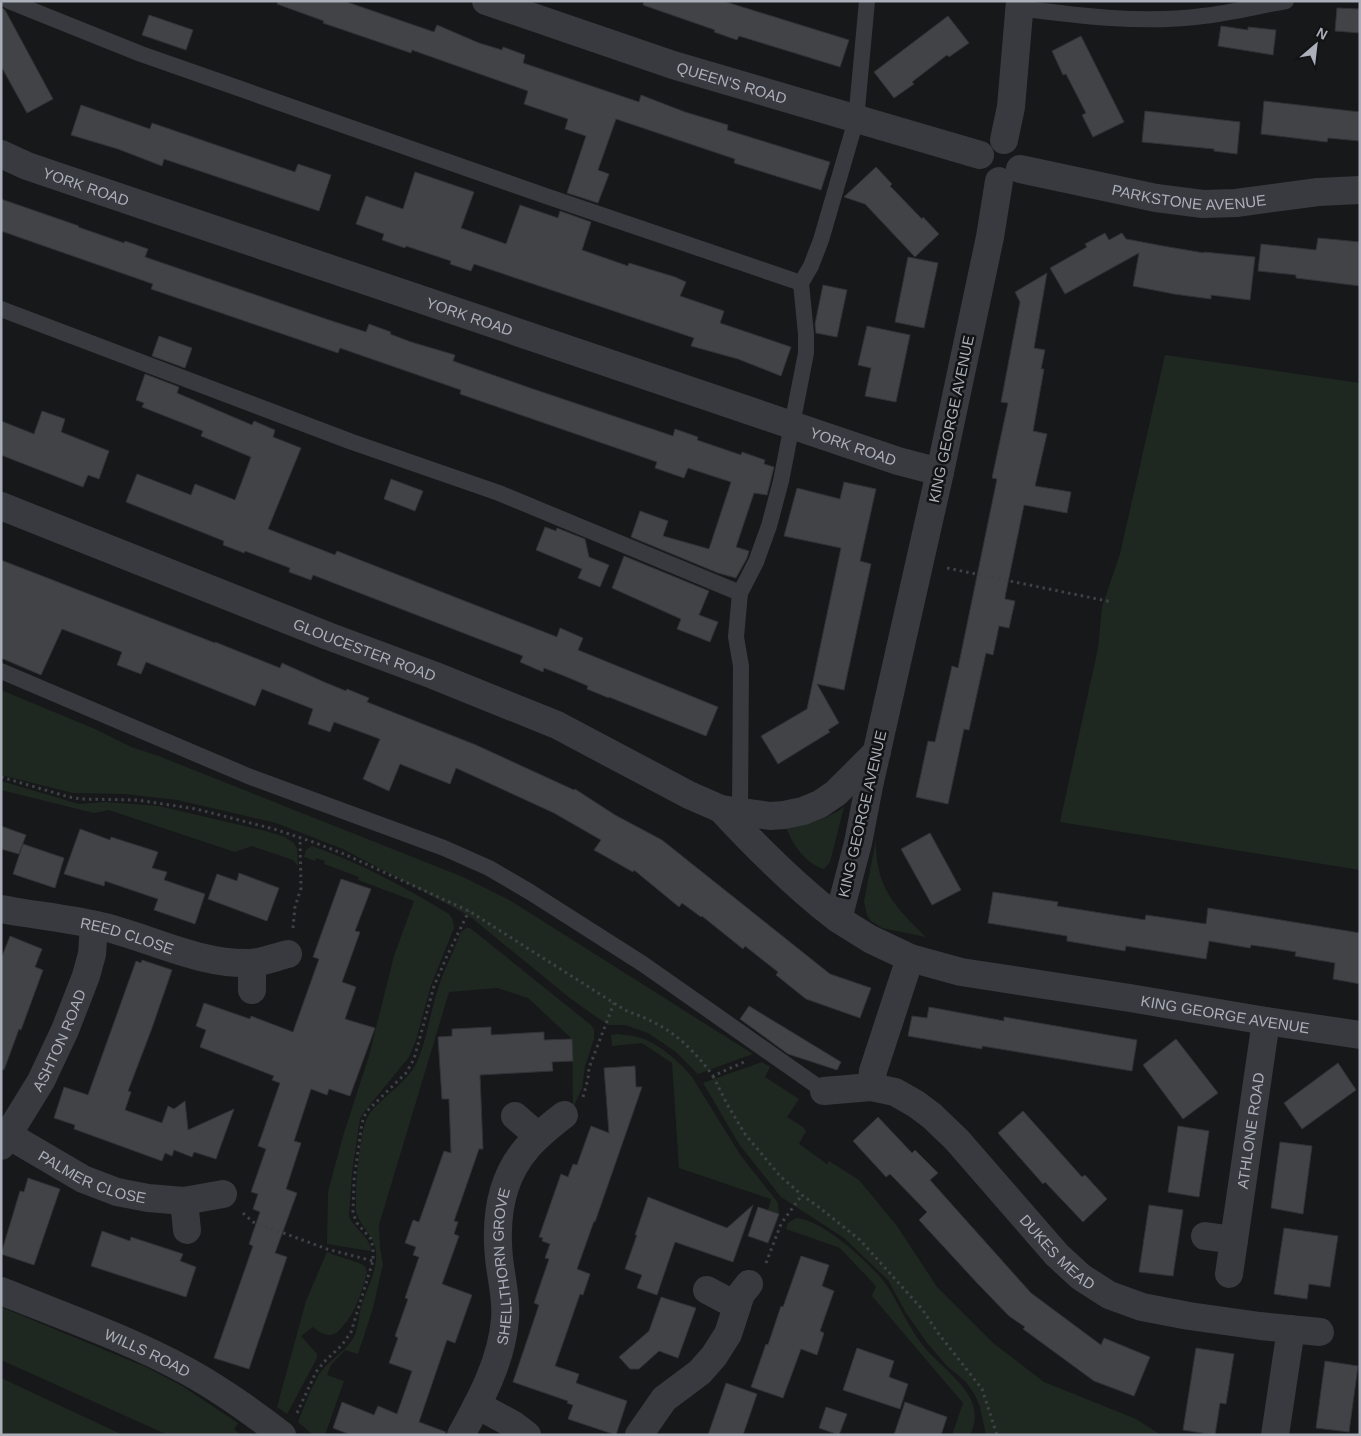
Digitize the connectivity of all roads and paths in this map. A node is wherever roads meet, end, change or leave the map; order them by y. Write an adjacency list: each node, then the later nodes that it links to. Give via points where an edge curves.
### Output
1 (9, 1): 12 (lane, via 150,57)
2 (486, 1): 6 (street, QUEEN'S ROAD, via 673,66)
3 (867, 1): 6 (lane)
4 (1286, 1): 5 (lane, via 1202,16 1148,19 1086,16)
5 (1019, 5): 7 (street, via 1011,107)
6 (856, 120): 9 (street, QUEEN'S ROAD); 12 (lane, via 821,240)
7 (1004, 140): 9 (street, via 987,144); 10 (street, KING GEORGE AVENUE, via 1022,156)
8 (1, 154): 14 (street, YORK ROAD, via 26,166)
9 (980, 155): 10 (street, via 986,175)
10 (1009, 175): 11 (street, PARKSTONE AVENUE, via 1203,204); 15 (street, KING GEORGE AVENUE, via 990,237)
11 (1360, 190)
12 (801, 283): 14 (lane, via 806,353)
13 (1, 309): 18 (lane, via 352,442 499,493)
14 (792, 425): 15 (street, YORK ROAD); 18 (lane, via 769,526)
15 (940, 472): 17 (street, KING GEORGE AVENUE)
16 (1, 506): 23 (street, GLOUCESTER ROAD, via 557,725 690,795)
17 (920, 562): 19 (path); 21 (street, KING GEORGE AVENUE)
18 (740, 593): 23 (lane, via 736,637 741,666)
19 (1112, 602)
20 (1, 671): 36 (lane, via 248,776 444,848 489,868 643,964)
21 (877, 752): 23 (street, GLOUCESTER ROAD, via 836,793 803,811 770,816); 27 (street, KING GEORGE AVENUE)
22 (1, 777): 24 (path, via 69,797 137,800 196,809)
23 (730, 810): 27 (street, GLOUCESTER ROAD, via 749,840 810,898)
24 (300, 838): 26 (path, via 344,854); 29 (path, via 301,888)
25 (1, 909): 28 (street, REED CLOSE)
26 (469, 912): 33 (path); 50 (path, via 434,986 414,1059 406,1073 365,1115 362,1123 353,1213 371,1239)
27 (838, 919): 30 (street, KING GEORGE AVENUE)
28 (94, 924): 31 (street, REED CLOSE, via 206,958); 43 (street, ASHTON ROAD, via 92,954 86,976 65,1030 41,1081)
29 (288, 954): 31 (street, REED CLOSE)
30 (910, 958): 34 (street, KING GEORGE AVENUE, via 961,972); 38 (street)
31 (252, 963): 32 (street)
32 (252, 990)
33 (614, 1003): 37 (path, via 669,1032 698,1055); 40 (path, via 589,1068 580,1105 574,1113)
34 (1266, 1021): 35 (street, KING GEORGE AVENUE); 49 (street, ATHLONE ROAD)
35 (1360, 1035)
36 (768, 1052): 37 (path); 39 (lane)
37 (713, 1076): 45 (path, via 745,1134 780,1176)
38 (871, 1087): 39 (street, DUKES MEAD); 55 (street, DUKES MEAD, via 895,1092 932,1116 957,1140 1057,1255 1081,1278 1109,1295 1142,1307 1189,1316)
39 (824, 1091)
40 (564, 1115): 42 (street, SHELLTHORN GROVE)
41 (515, 1116): 42 (street)
42 (538, 1136): 57 (street, SHELLTHORN GROVE, via 516,1163 500,1200 497,1233 505,1317 498,1357)
43 (4, 1140): 46 (street, PALMER CLOSE, via 117,1192)
44 (223, 1194): 46 (street, PALMER CLOSE); 50 (path, via 258,1224 335,1252)
45 (802, 1195): 54 (path, via 781,1224 761,1273); 62 (path, via 860,1240 922,1309 982,1389)
46 (184, 1201): 47 (street)
47 (187, 1230)
48 (1204, 1236): 49 (street)
49 (1234, 1240): 51 (street, ATHLONE ROAD)
50 (372, 1261): 58 (path, via 352,1332 316,1372 294,1420)
51 (1229, 1274)
52 (707, 1290): 54 (street)
53 (1, 1291): 58 (street, WILLS ROAD, via 132,1345 187,1372)
54 (743, 1295): 61 (street, via 728,1334 714,1356 700,1372 664,1399)
55 (1291, 1329): 56 (street, DUKES MEAD); 63 (street)
56 (1320, 1332)
57 (477, 1405): 59 (street, SHELLTHORN GROVE); 60 (street)
58 (281, 1434)
59 (461, 1435)
60 (527, 1435)
61 (639, 1435)
62 (997, 1435)
63 (1276, 1435)

